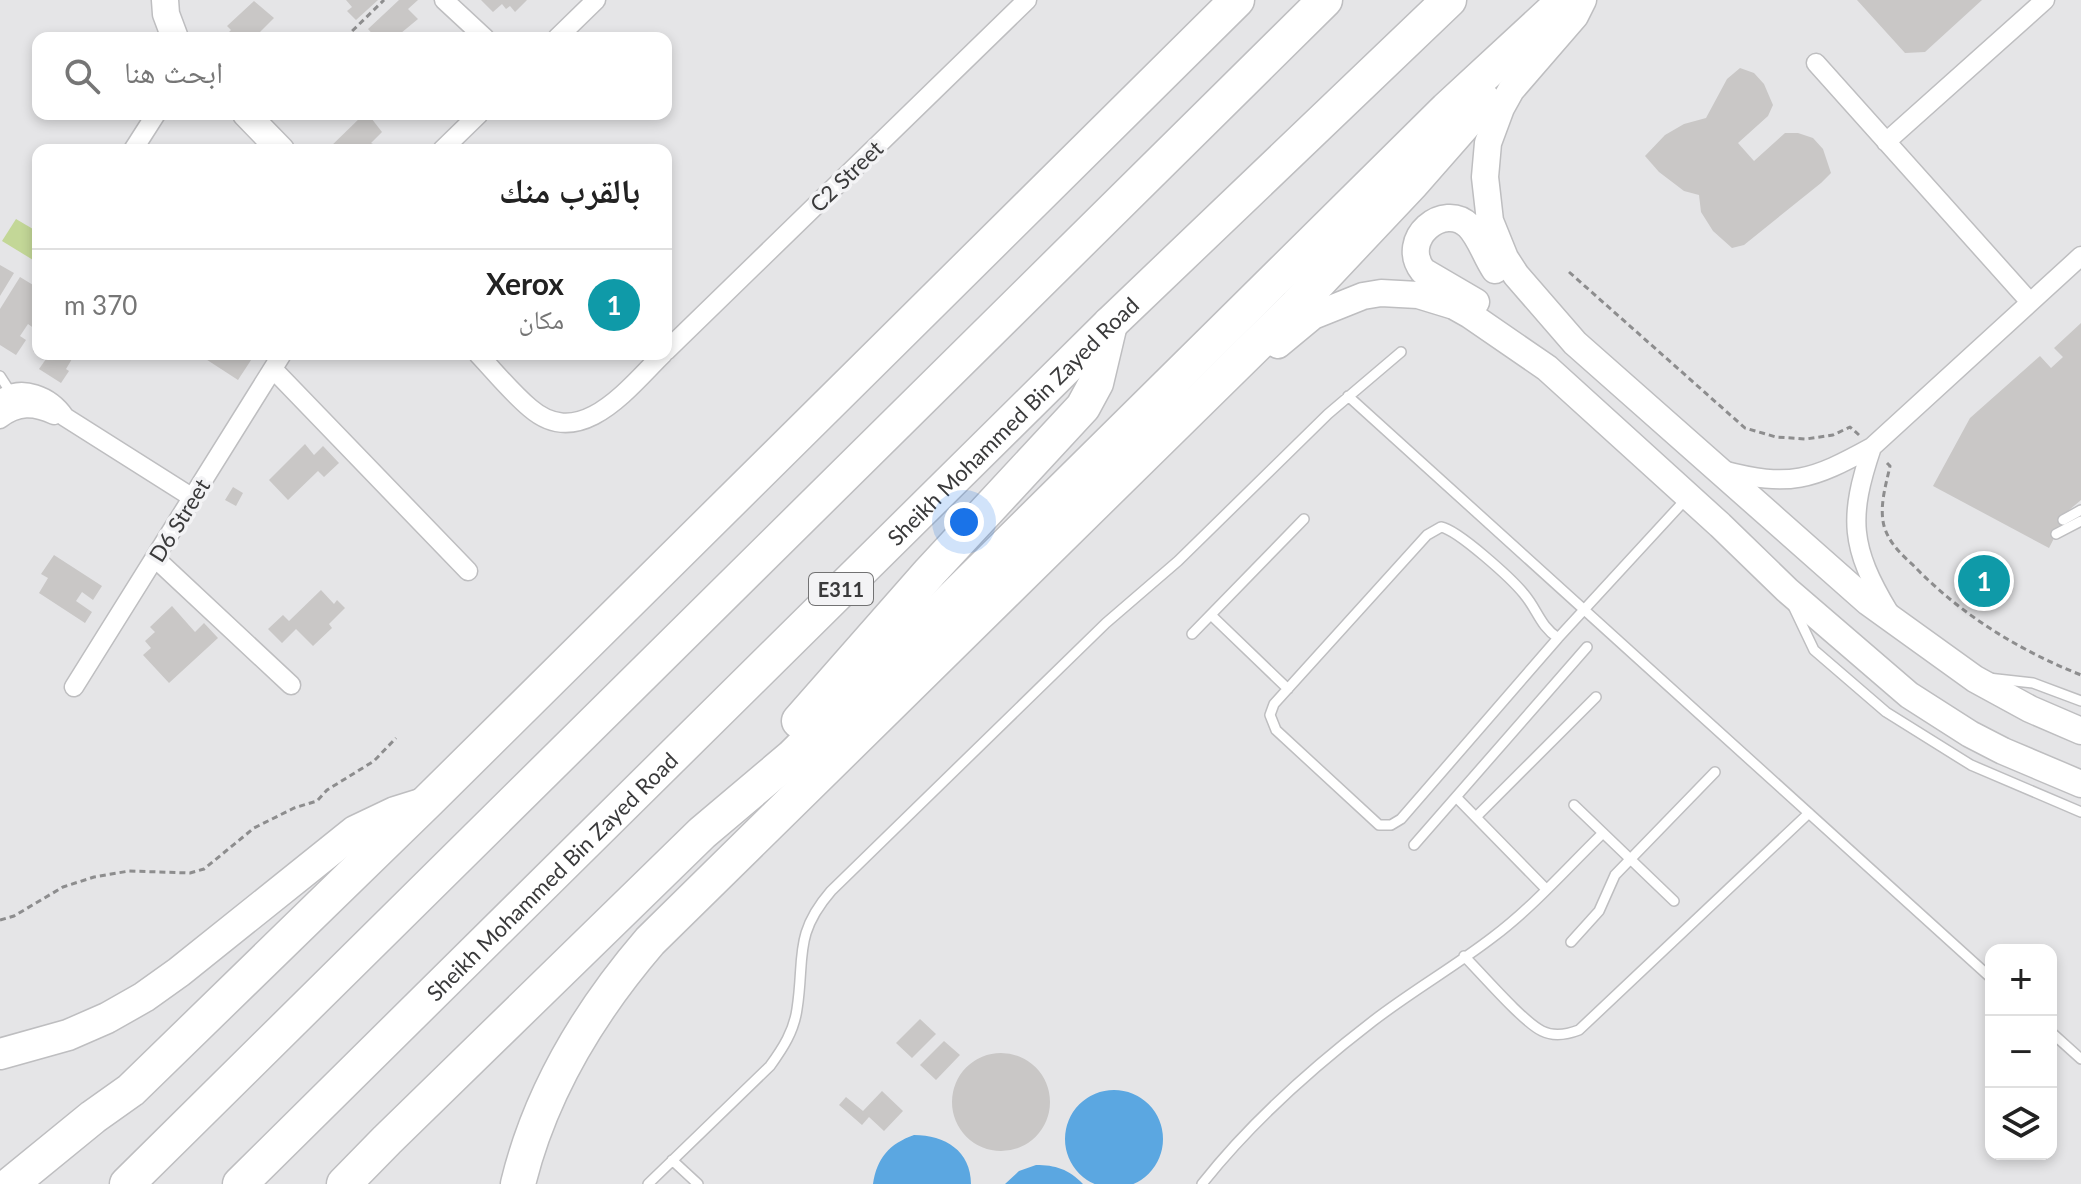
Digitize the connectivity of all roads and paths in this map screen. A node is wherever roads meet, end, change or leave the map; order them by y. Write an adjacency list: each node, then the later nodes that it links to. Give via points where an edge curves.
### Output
1 (165, 0): 12 (street)
2 (183, 0): 13 (street)
3 (384, 0): 14 (path)
4 (444, 0): 15 (street)
5 (596, 0): 16 (street)
6 (1237, 0): 70 (highway)
7 (1325, 0): 92 (highway)
8 (1449, 0): 27 (highway, Sheikh Mohammed Bin Zayed Road / E311)
9 (2045, 0): 21 (street)
10 (1019, 3): 29 (street, C2 Street)
11 (1567, 4): 28 (street, via 1575,16 1511,90 1493,127 1485,169 1490,221 1505,258); 38 (highway, via 1412,183); 75 (highway, via 1447,109 792,757)
12 (173, 32)
13 (181, 32)
14 (351, 32)
15 (477, 32)
16 (563, 32)
17 (1816, 63): 21 (street)
18 (152, 120): 22 (street)
19 (252, 120): 23 (street)
20 (473, 120): 24 (street)
21 (1886, 142): 26 (street)
22 (137, 144)
23 (275, 144)
24 (448, 144)
25 (2081, 256): 26 (street)
26 (2030, 302): 41 (street)
27 (1111, 323): 75 (highway, via 1096,383 1083,407 930,572); 93 (highway, Sheikh Mohammed Bin Zayed Road / E311)
28 (1566, 334): 31 (street, via 1511,290 1470,226 1446,219 1424,229 1415,251 1423,271 1487,311); 42 (street)
29 (672, 344)
30 (1401, 352): 36 (lane)
31 (1536, 359): 38 (street, via 1454,306 1418,295 1381,293 1313,316 1236,386); 43 (street)
32 (484, 360): 33 (street, C2 Street, via 529,408 549,419 571,422 603,411)
33 (656, 360)
34 (278, 362): 44 (street, D6 Street); 51 (street)
35 (0, 376): 37 (lane)
36 (1348, 396): 53 (lane); 89 (lane, via 831,891 802,941 797,1010 783,1049)
37 (6, 397): 39 (street, via 20,391 34,394)
38 (1198, 402): 95 (highway, via 633,961 562,1067)
39 (65, 417): 40 (street, via 26,407); 44 (street)
40 (0, 419)
41 (1872, 447): 42 (street, via 1801,479 1768,480); 55 (street, via 1856,502 1856,532 1868,576)
42 (1717, 469): 55 (street)
43 (1688, 496): 52 (street); 53 (lane)
44 (193, 498): 50 (street, D6 Street)
45 (2081, 510): 47 (lane)
46 (1304, 519): 54 (lane)
47 (2063, 520)
48 (2081, 521): 49 (lane)
49 (2056, 534)
50 (155, 558): 60 (street); 61 (street, D6 Street)
51 (468, 571)
52 (1787, 590): 68 (street, via 1880,673 1939,716); 72 (lane, via 1814,650 1886,712 1971,765)
53 (1584, 609): 57 (lane); 73 (lane)
54 (1211, 615): 56 (lane); 62 (lane)
55 (1897, 625): 59 (street)
56 (1192, 634)
57 (1558, 638): 62 (lane, via 1543,626 1516,585 1456,533 1441,527 1427,535); 62 (lane, via 1391,825 1373,822 1273,725 1271,709)
58 (1587, 647): 69 (lane)
59 (1975, 679): 64 (lane, via 2014,679); 65 (street)
60 (291, 685)
61 (74, 687)
62 (1288, 689)
63 (1596, 697): 74 (lane)
64 (2081, 701)
65 (2081, 731)
66 (396, 738): 81 (path, via 374,761 317,801 254,828 204,869 129,871 86,879)
67 (1715, 772): 78 (lane)
68 (2081, 784)
69 (1456, 797): 74 (lane); 77 (lane)
70 (427, 802): 86 (main road, via 355,831 144,997 68,1035); 88 (highway)
71 (1574, 805): 76 (lane)
72 (2081, 812)
73 (1809, 813): 83 (lane, via 1579,1030 1550,1034 1533,1025); 84 (lane)
74 (1476, 817): 79 (lane)
75 (702, 833): 94 (highway)
76 (1603, 833): 78 (lane); 79 (lane)
77 (1414, 845)
78 (1630, 859): 80 (lane); 82 (lane, via 1615,875 1593,919)
79 (1546, 889): 83 (lane)
80 (1674, 901)
81 (0, 920)
82 (1571, 942)
83 (1464, 956): 98 (lane, via 1329,1056)
84 (1985, 973)
85 (2057, 1037): 87 (lane)
86 (0, 1054)
87 (2081, 1059)
88 (131, 1090): 90 (highway); 91 (highway)
89 (672, 1160): 96 (lane); 97 (lane)
90 (11, 1184)
91 (48, 1184)
92 (127, 1184)
93 (240, 1184)
94 (344, 1184)
95 (518, 1184)
96 (648, 1184)
97 (698, 1184)
98 (1202, 1184)

